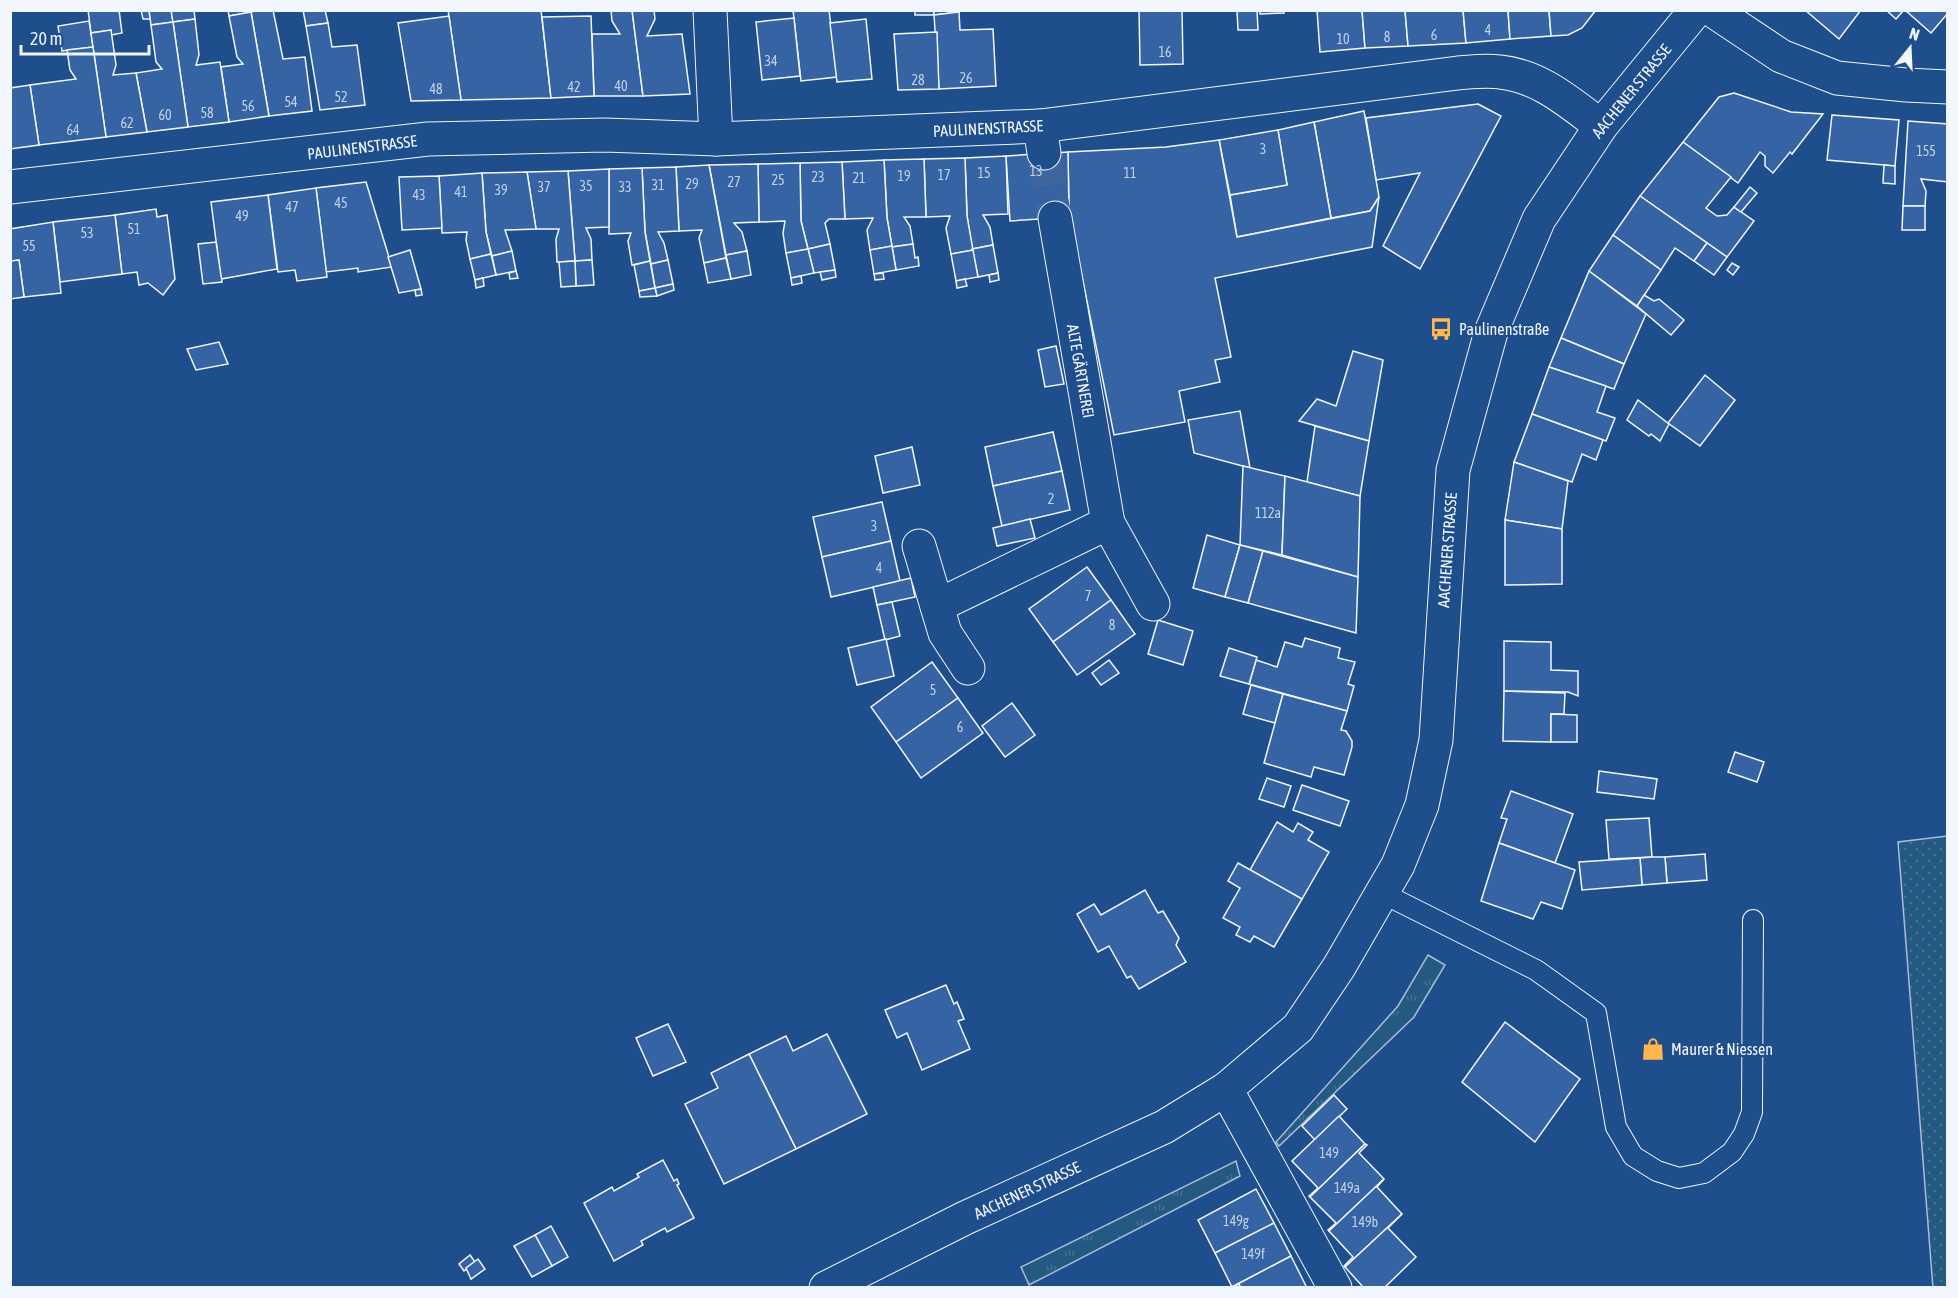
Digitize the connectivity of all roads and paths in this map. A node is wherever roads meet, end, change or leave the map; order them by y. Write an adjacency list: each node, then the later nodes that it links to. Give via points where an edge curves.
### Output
1 (710, 10): 6 (street)
2 (1696, 10): 5 (street, AACHENER STRASSE)
3 (1712, 10): 4 (street, via 1781,56 1837,78)
4 (1947, 87)
5 (1601, 126): 6 (street, PAULINENSTRASSE, via 1552,89 1498,71 1446,74 1042,140); 14 (street, AACHENER STRASSE, via 1539,219 1488,342 1453,470 1436,740 1422,805)
6 (716, 139): 7 (street, PAULINENSTRASSE, via 605,135 428,139)
7 (10, 187)
8 (1055, 218): 9 (street, ALTE GÄRTNEREI)
9 (1108, 523): 11 (street, ALTE GÄRTNEREI); 12 (street)
10 (919, 546): 12 (street)
11 (1153, 604)
12 (937, 606): 13 (street, via 945,633)
13 (968, 668)
14 (1382, 893): 15 (lane, via 1536,970 1596,1012 1616,1127 1633,1156 1657,1171 1679,1178 1704,1173 1732,1152 1752,1112); 16 (street, AACHENER STRASSE, via 1298,1028)
15 (1754, 920)
16 (1226, 1089): 17 (street, AACHENER STRASSE, via 1164,1126); 18 (street)
17 (826, 1287)
18 (1335, 1287)

